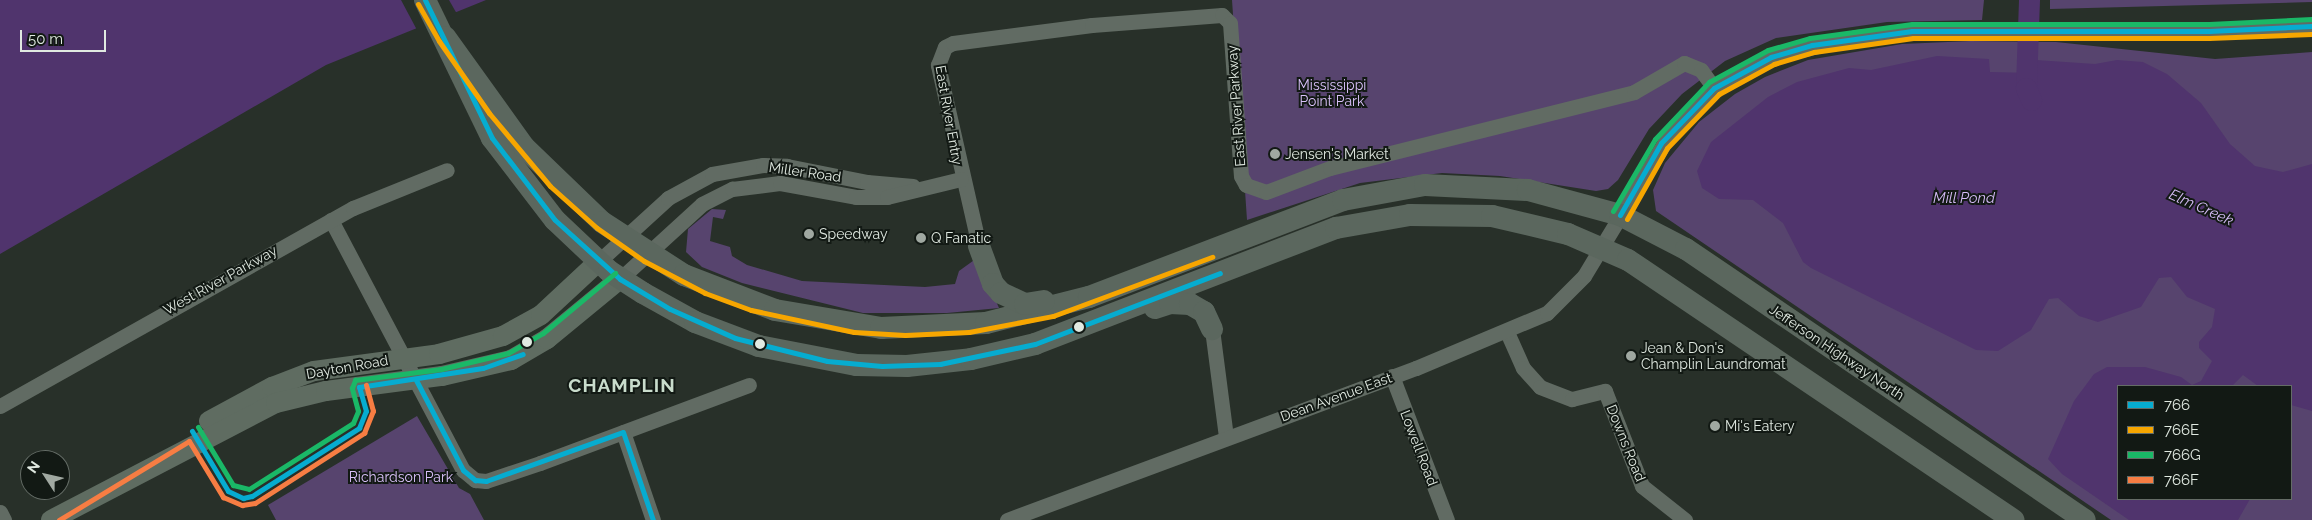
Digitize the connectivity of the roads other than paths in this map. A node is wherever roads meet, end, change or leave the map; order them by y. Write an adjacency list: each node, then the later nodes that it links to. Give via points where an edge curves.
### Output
1 (425, 0): 3 (highway)
2 (2312, 26): 5 (street, Dean Avenue East, via 2209,31 1904,31 1812,46 1758,63)
3 (445, 37): 11 (highway, Jefferson Highway North, via 524,146 555,180); 15 (highway, via 464,87 500,151 555,220)
4 (942, 52): 5 (street, East River Parkway, via 959,41 1092,25 1222,15 1230,24 1241,176 1246,185 1266,192 1330,168 1630,93 1684,63 1701,70); 7 (street, East River Entry, via 940,77)
5 (1714, 88): 9 (street, Dean Avenue East, via 1661,143)
6 (447, 170): 10 (street, West River Parkway, via 373,198)
7 (961, 179): 8 (street, Miller Road); 12 (street)
8 (922, 186): 11 (street, Miller Road, via 867,182 787,166 738,169 688,184); 14 (street, Miller Road, via 875,198 780,183 732,189 702,204)
9 (1620, 215): 13 (street, Dean Avenue East); 16 (highway, Jefferson Highway North, via 1528,190 1481,184 1399,188 1315,208); 37 (highway, Jefferson Highway North, via 1703,260)
10 (331, 220): 21 (street); 25 (street, West River Parkway, via 220,279)
11 (623, 238): 14 (highway, Jefferson Highway North); 15 (street, Miller Road)
12 (979, 246): 16 (highway, via 996,288 1013,301 1025,304 1060,296 1131,270)
13 (1601, 247): 19 (street, Dean Avenue East, via 1564,300 1547,313); 20 (highway, via 1548,228 1492,216 1443,213 1385,218 1319,234); 36 (highway, via 1670,287)
14 (648, 255): 16 (highway, Jefferson Highway North, via 708,286 774,310 846,324 905,328 969,325 1028,314 1089,296); 17 (street, Miller Road)
15 (598, 262): 17 (highway); 21 (main road, Dayton Road, via 555,303 518,329 466,349)
16 (1162, 268)
17 (620, 279): 20 (highway, via 670,309 716,331 759,346 819,360 882,366 940,364); 23 (main road, Dayton Road, via 570,322 523,354 491,367)
18 (1212, 329): 20 (highway, via 1198,308 1170,303 1069,342); 27 (street)
19 (1507, 332): 22 (street, Dean Avenue East); 35 (street, Downs Road, via 1523,368 1540,387 1572,399 1605,391 1640,483 1652,498)
20 (1035, 344)
21 (403, 358): 23 (street); 30 (main road, Dayton Road, via 314,371 286,380 192,431)
22 (1392, 376): 27 (street, Dean Avenue East); 34 (street, Lowell Road)
23 (416, 380): 26 (street, via 463,470 475,480 486,481); 31 (main road, Dayton Road, via 326,391 276,403)
24 (749, 385): 26 (street)
25 (0, 406)
26 (623, 432): 32 (street)
27 (1226, 437): 33 (street, Dean Avenue East)
28 (0, 512): 29 (street)
29 (4, 520)
30 (44, 520)
31 (51, 520)
32 (653, 520)
33 (1007, 520)
34 (1447, 520)
35 (1686, 520)
36 (2013, 520)
37 (2085, 520)

